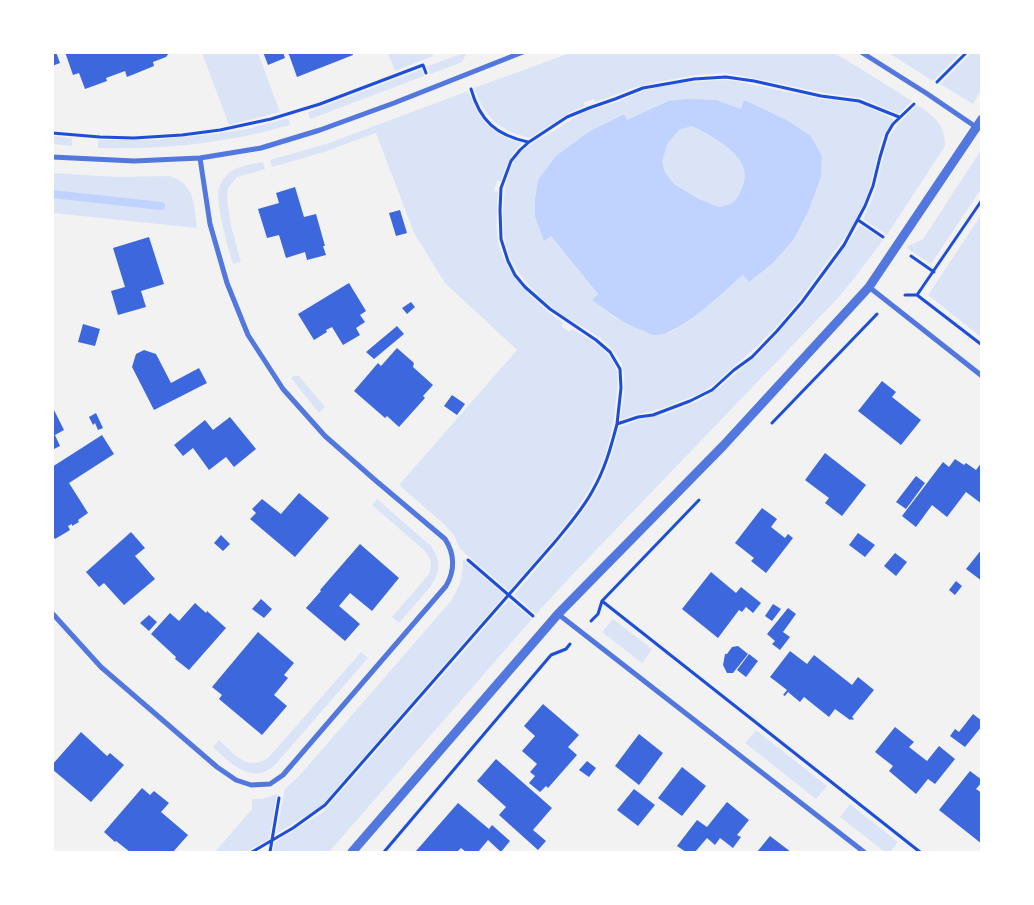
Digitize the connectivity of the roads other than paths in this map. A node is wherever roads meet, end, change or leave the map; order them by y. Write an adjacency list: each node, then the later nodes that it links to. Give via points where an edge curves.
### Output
1 (523, 52): 5 (street, via 320,130 261,148)
2 (861, 52): 3 (street)
3 (979, 123): 6 (street)
4 (52, 157): 5 (street)
5 (200, 158): 8 (street, via 210,224 227,283 248,335 283,389 324,436 446,539 451,548 451,578 284,775 270,784 251,785 216,767 101,667)
6 (869, 287): 7 (street); 9 (street, via 723,446)
7 (982, 376)
8 (52, 613)
9 (558, 614): 10 (street); 11 (street)
10 (352, 852)
11 (864, 852)

